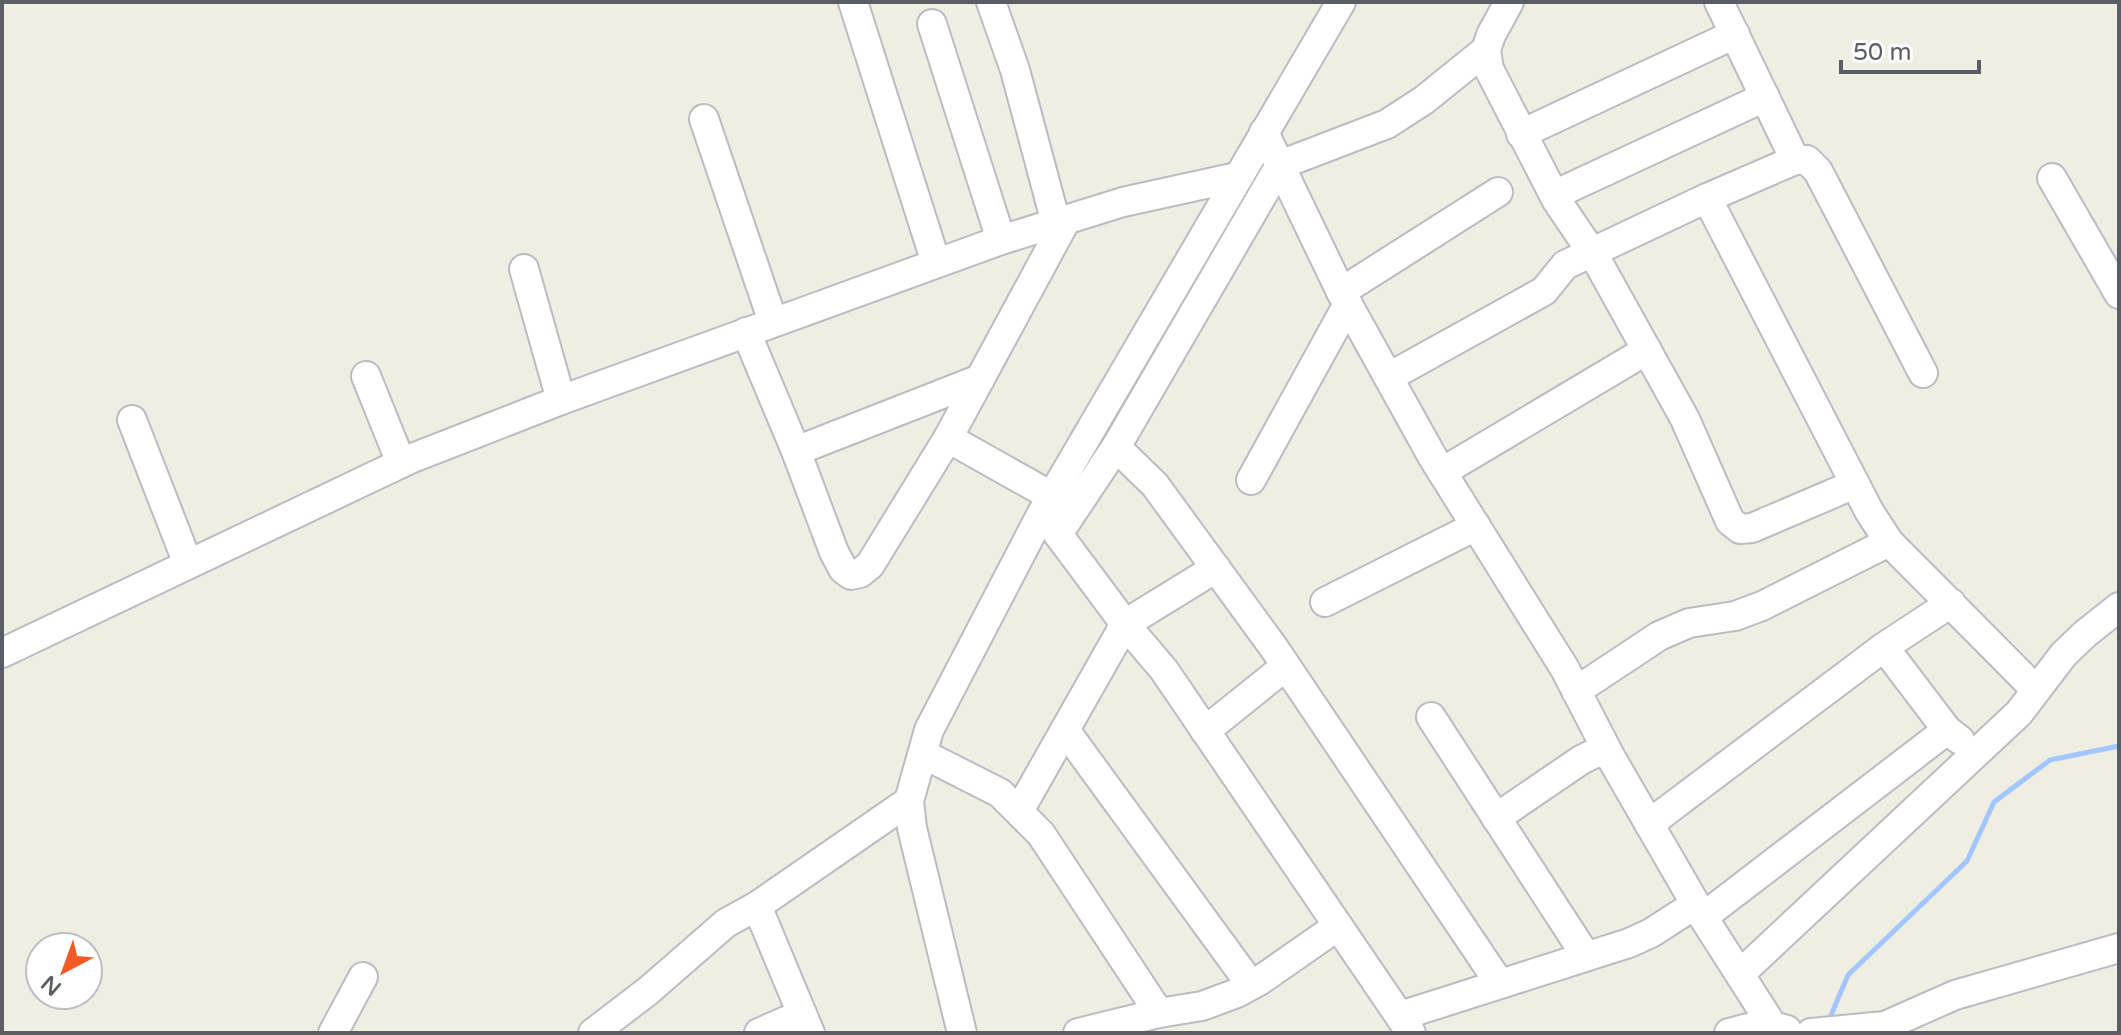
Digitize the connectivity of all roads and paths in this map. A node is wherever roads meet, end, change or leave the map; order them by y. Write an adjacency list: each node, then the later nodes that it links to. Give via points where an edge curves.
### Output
1 (853, 2): 23 (street)
2 (991, 2): 20 (street)
3 (1341, 2): 11 (street)
4 (1509, 2): 8 (street)
5 (1719, 2): 7 (street)
6 (932, 24): 21 (street)
7 (1735, 34): 9 (street); 12 (street)
8 (1486, 50): 12 (street, via 1489,69); 14 (street, via 1387,124)
9 (1765, 97): 13 (street); 18 (street)
10 (704, 119): 27 (street)
11 (1264, 132): 14 (street); 15 (street)
12 (1521, 134): 18 (street)
13 (1795, 160): 19 (street); 30 (street, via 1807,160 1818,171)
14 (1280, 165): 26 (street); 37 (street)
15 (1237, 177): 20 (street); 43 (street)
16 (2052, 178): 25 (street)
17 (1498, 192): 26 (street)
18 (1554, 195): 22 (street)
19 (1707, 198): 22 (street); 42 (street)
20 (1061, 221): 21 (street); 33 (street)
21 (1001, 240): 23 (street)
22 (1592, 251): 29 (street); 32 (street, via 1565,265 1544,291)
23 (936, 263): 27 (street)
24 (524, 269): 34 (street)
25 (2119, 294)
26 (1345, 298): 32 (street); 41 (street)
27 (773, 322): 28 (street)
28 (746, 332): 34 (street); 38 (street)
29 (1647, 350): 40 (street); 42 (street, via 1685,419 1730,521 1740,529)
30 (1923, 373)
31 (366, 376): 39 (street)
32 (1389, 377): 40 (street)
33 (980, 379): 36 (street); 38 (street)
34 (561, 400): 39 (street)
35 (132, 420): 46 (street)
36 (948, 438): 38 (street, via 870,565 851,575 834,552); 43 (street)
37 (1116, 447): 43 (street); 47 (street, via 1155,485)
38 (796, 451)
39 (401, 463): 46 (street)
40 (1442, 472): 44 (street)
41 (1251, 480)
42 (1855, 484): 45 (street)
43 (1051, 515): 51 (street); 63 (street, via 929,730)
44 (1476, 526): 48 (street); 56 (street)
45 (1889, 542): 49 (street); 56 (street, via 1762,606 1689,623 1659,636)
46 (188, 564): 53 (street)
47 (1216, 568): 51 (street); 54 (street)
48 (1325, 602)
49 (1951, 603): 52 (street); 55 (street)
50 (2119, 607): 55 (street, via 2064,654)
51 (1125, 624): 58 (street); 60 (street)
52 (1884, 647): 59 (street); 67 (street)
53 (2, 653)
54 (1286, 666): 60 (street); 75 (street)
55 (2036, 690): 62 (street)
56 (1576, 691): 61 (street)
57 (1431, 717): 66 (street)
58 (1065, 730): 65 (street); 76 (street)
59 (1947, 730): 62 (street); 69 (street)
60 (1205, 731): 70 (street)
61 (1607, 751): 66 (street, via 1581,760); 67 (street)
62 (1977, 752): 73 (street)
63 (923, 754): 64 (street); 65 (street, via 1000,793)
64 (909, 801): 68 (street); 84 (street)
65 (1019, 811): 77 (street, via 1041,834)
66 (1496, 818): 72 (street)
67 (1649, 824): 69 (street)
68 (757, 906): 78 (street); 82 (street, via 726,923)
69 (1699, 911): 72 (street); 73 (street)
70 (1338, 926): 76 (street); 79 (street)
71 (2119, 948): 88 (street, via 1955,995 1885,1026)
72 (1586, 956): 75 (street)
73 (1740, 974): 80 (street)
74 (363, 977): 81 (street)
75 (1500, 984): 79 (street)
76 (1251, 985): 77 (street, via 1202,1006)
77 (1159, 1013): 85 (street)
78 (806, 1024): 83 (street)
79 (1406, 1024)
80 (1772, 1025): 86 (street); 87 (street)
81 (333, 1033)
82 (593, 1033)
83 (759, 1033)
84 (962, 1033)
85 (1078, 1033)
86 (1729, 1033)
87 (1800, 1033)
88 (1811, 1033)

